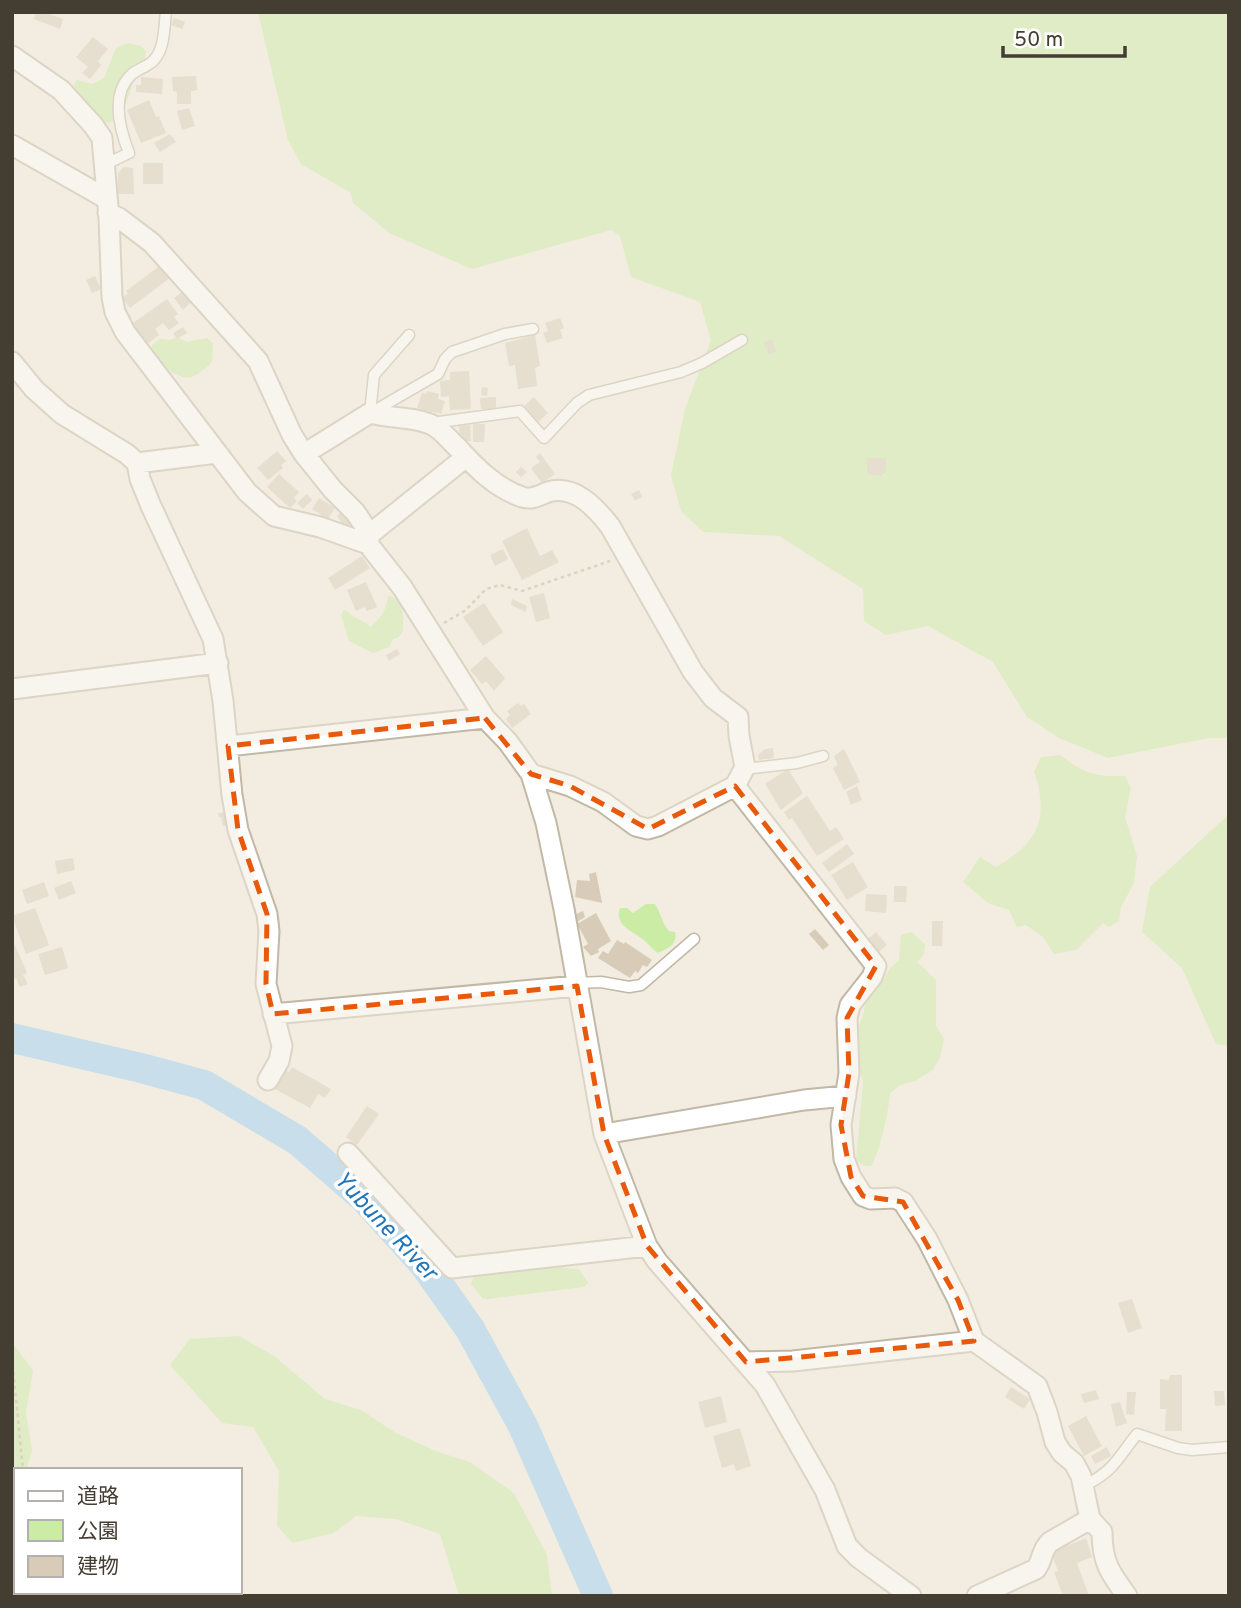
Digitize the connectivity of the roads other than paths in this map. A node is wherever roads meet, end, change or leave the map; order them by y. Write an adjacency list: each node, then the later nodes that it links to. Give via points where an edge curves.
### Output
1 (166, 12): 4 (lane, via 158,54 132,74 121,95 119,119 129,153)
2 (12, 56): 4 (street, via 61,90 81,111 102,138)
3 (12, 145): 5 (street)
4 (104, 165): 5 (street)
5 (108, 206): 12 (street, via 115,312 125,332); 13 (street, via 152,243 258,361)
6 (533, 328): 10 (lane, via 452,352 438,374)
7 (409, 335): 10 (lane, via 374,375)
8 (742, 340): 11 (lane, via 681,372 589,395 544,438 520,411)
9 (12, 362): 15 (street, via 62,414)
10 (370, 413): 11 (street); 13 (street)
11 (428, 423): 14 (street)
12 (218, 453): 15 (street); 16 (street, via 247,492 274,516)
13 (304, 454): 16 (street, via 355,512)
14 (466, 457): 16 (street); 23 (street, via 501,488 526,498 558,490 573,492 600,513 693,671 713,698 738,717)
15 (137, 463): 17 (street, via 151,506 213,639)
16 (369, 539): 19 (street)
17 (218, 663): 18 (street); 20 (street)
18 (12, 689)
19 (485, 718): 20 (street); 22 (street)
20 (228, 746): 26 (street, via 238,830 267,914 266,984)
21 (823, 756): 23 (lane)
22 (531, 774): 23 (street, via 570,786 648,829); 25 (street, via 546,823)
23 (746, 774): 28 (street, via 876,966 847,1017)
24 (694, 939): 25 (lane, via 641,985 590,981)
25 (577, 985): 26 (street); 29 (street)
26 (274, 1014): 27 (street, via 282,1046)
27 (268, 1080)
28 (846, 1096): 29 (street); 32 (street, via 841,1125 844,1159 856,1188 871,1199 903,1202 927,1239)
29 (604, 1134): 31 (street)
30 (348, 1153): 31 (street, via 452,1268)
31 (647, 1246): 33 (street)
32 (974, 1341): 33 (street); 35 (street, via 1037,1386 1055,1442 1074,1463)
33 (746, 1362): 37 (street, via 765,1385 825,1490 846,1546)
34 (1229, 1447): 35 (lane, via 1192,1450 1137,1434 1116,1464)
35 (1084, 1486): 36 (street)
36 (1090, 1519): 38 (street, via 1044,1547 1036,1569); 39 (street, via 1102,1532 1107,1565)
37 (911, 1596)
38 (977, 1596)
39 (1128, 1596)

